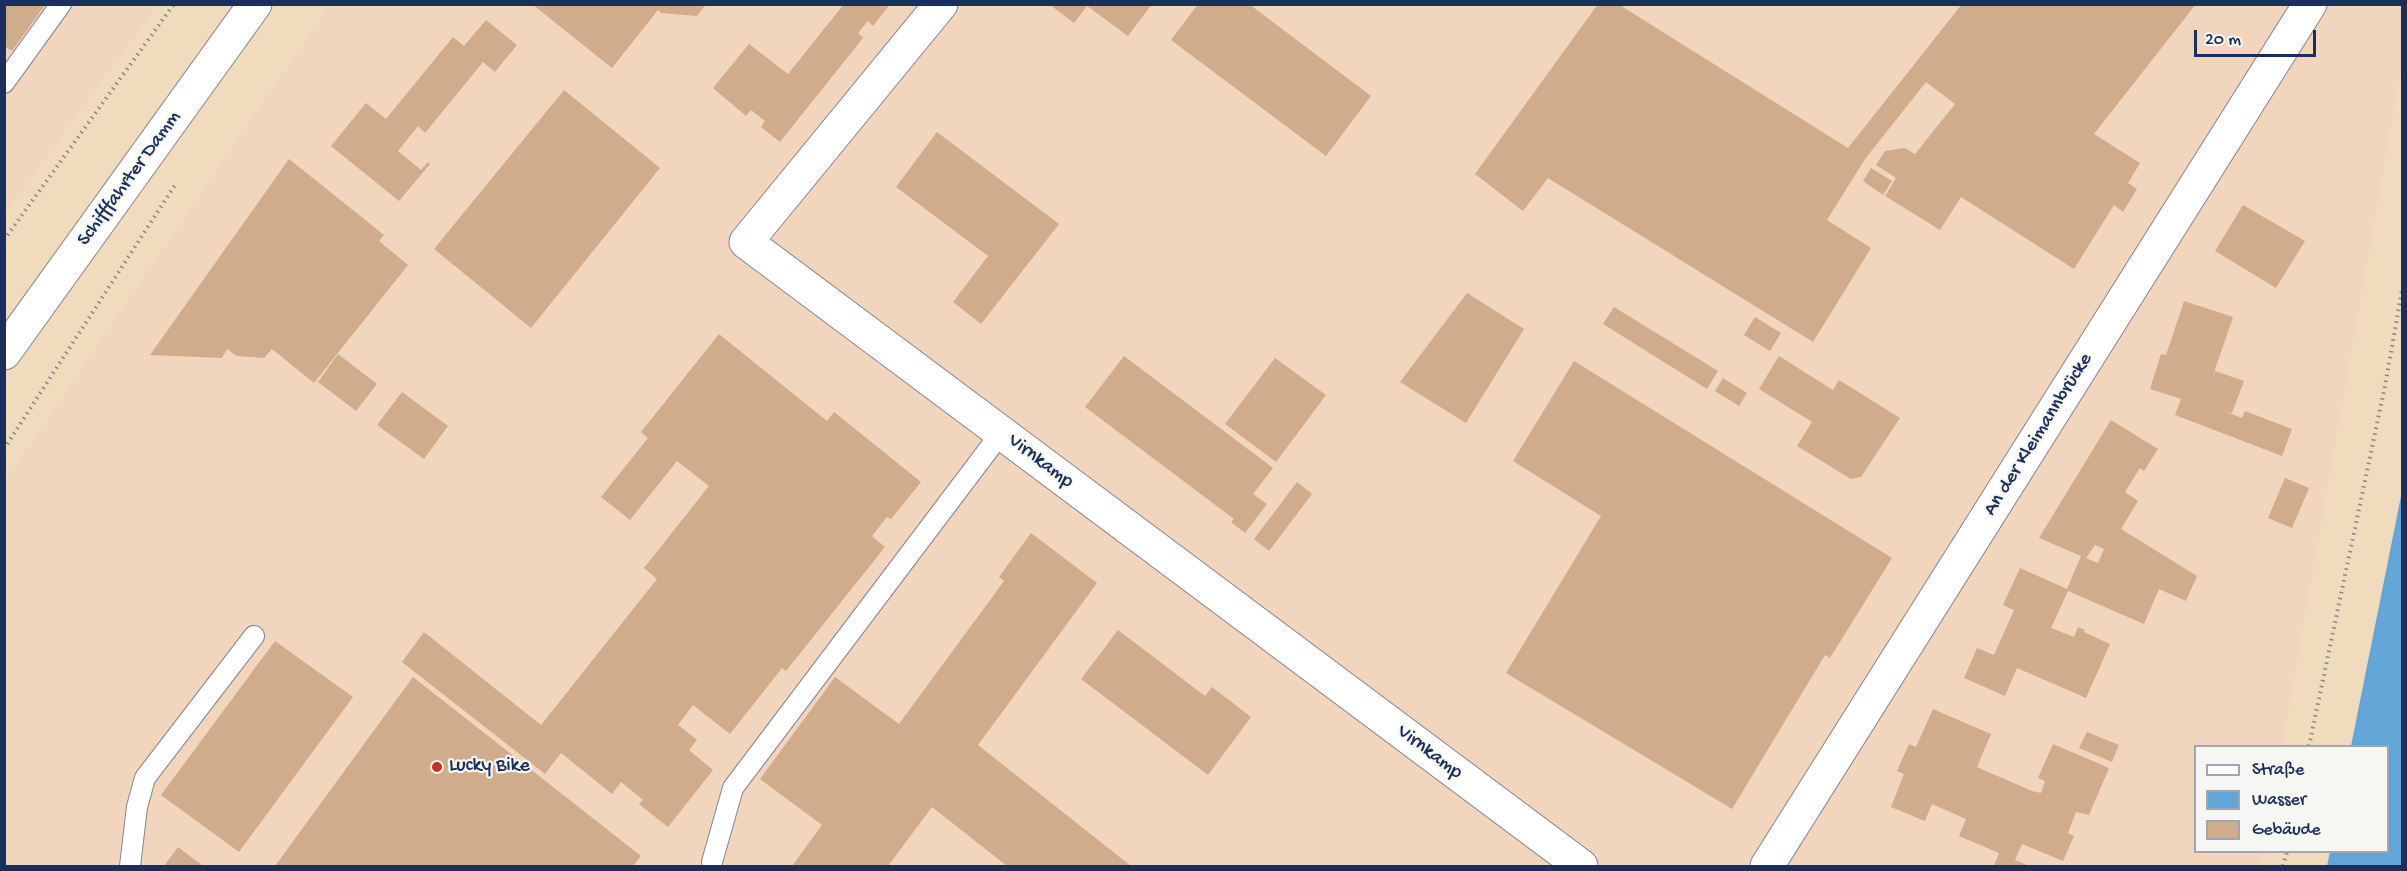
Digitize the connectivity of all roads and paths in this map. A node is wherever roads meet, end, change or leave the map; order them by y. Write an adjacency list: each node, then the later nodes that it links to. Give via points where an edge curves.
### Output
1 (61, 4): 6 (lane)
2 (174, 4): 8 (path)
3 (255, 4): 10 (street, Schifffahrter Damm)
4 (941, 4): 11 (street, Virnkamp, via 746,242)
5 (2310, 4): 18 (street, An der Kleimannbrücke)
6 (4, 83)
7 (183, 172): 12 (path)
8 (4, 240)
9 (2403, 290): 14 (path)
10 (4, 353)
11 (1001, 433): 15 (lane, via 733,788); 17 (street, Virnkamp)
12 (4, 448)
13 (254, 636): 16 (lane, via 145,778 137,807)
14 (2309, 745)
15 (712, 862)
16 (130, 867)
17 (1581, 867)
18 (1767, 867)

